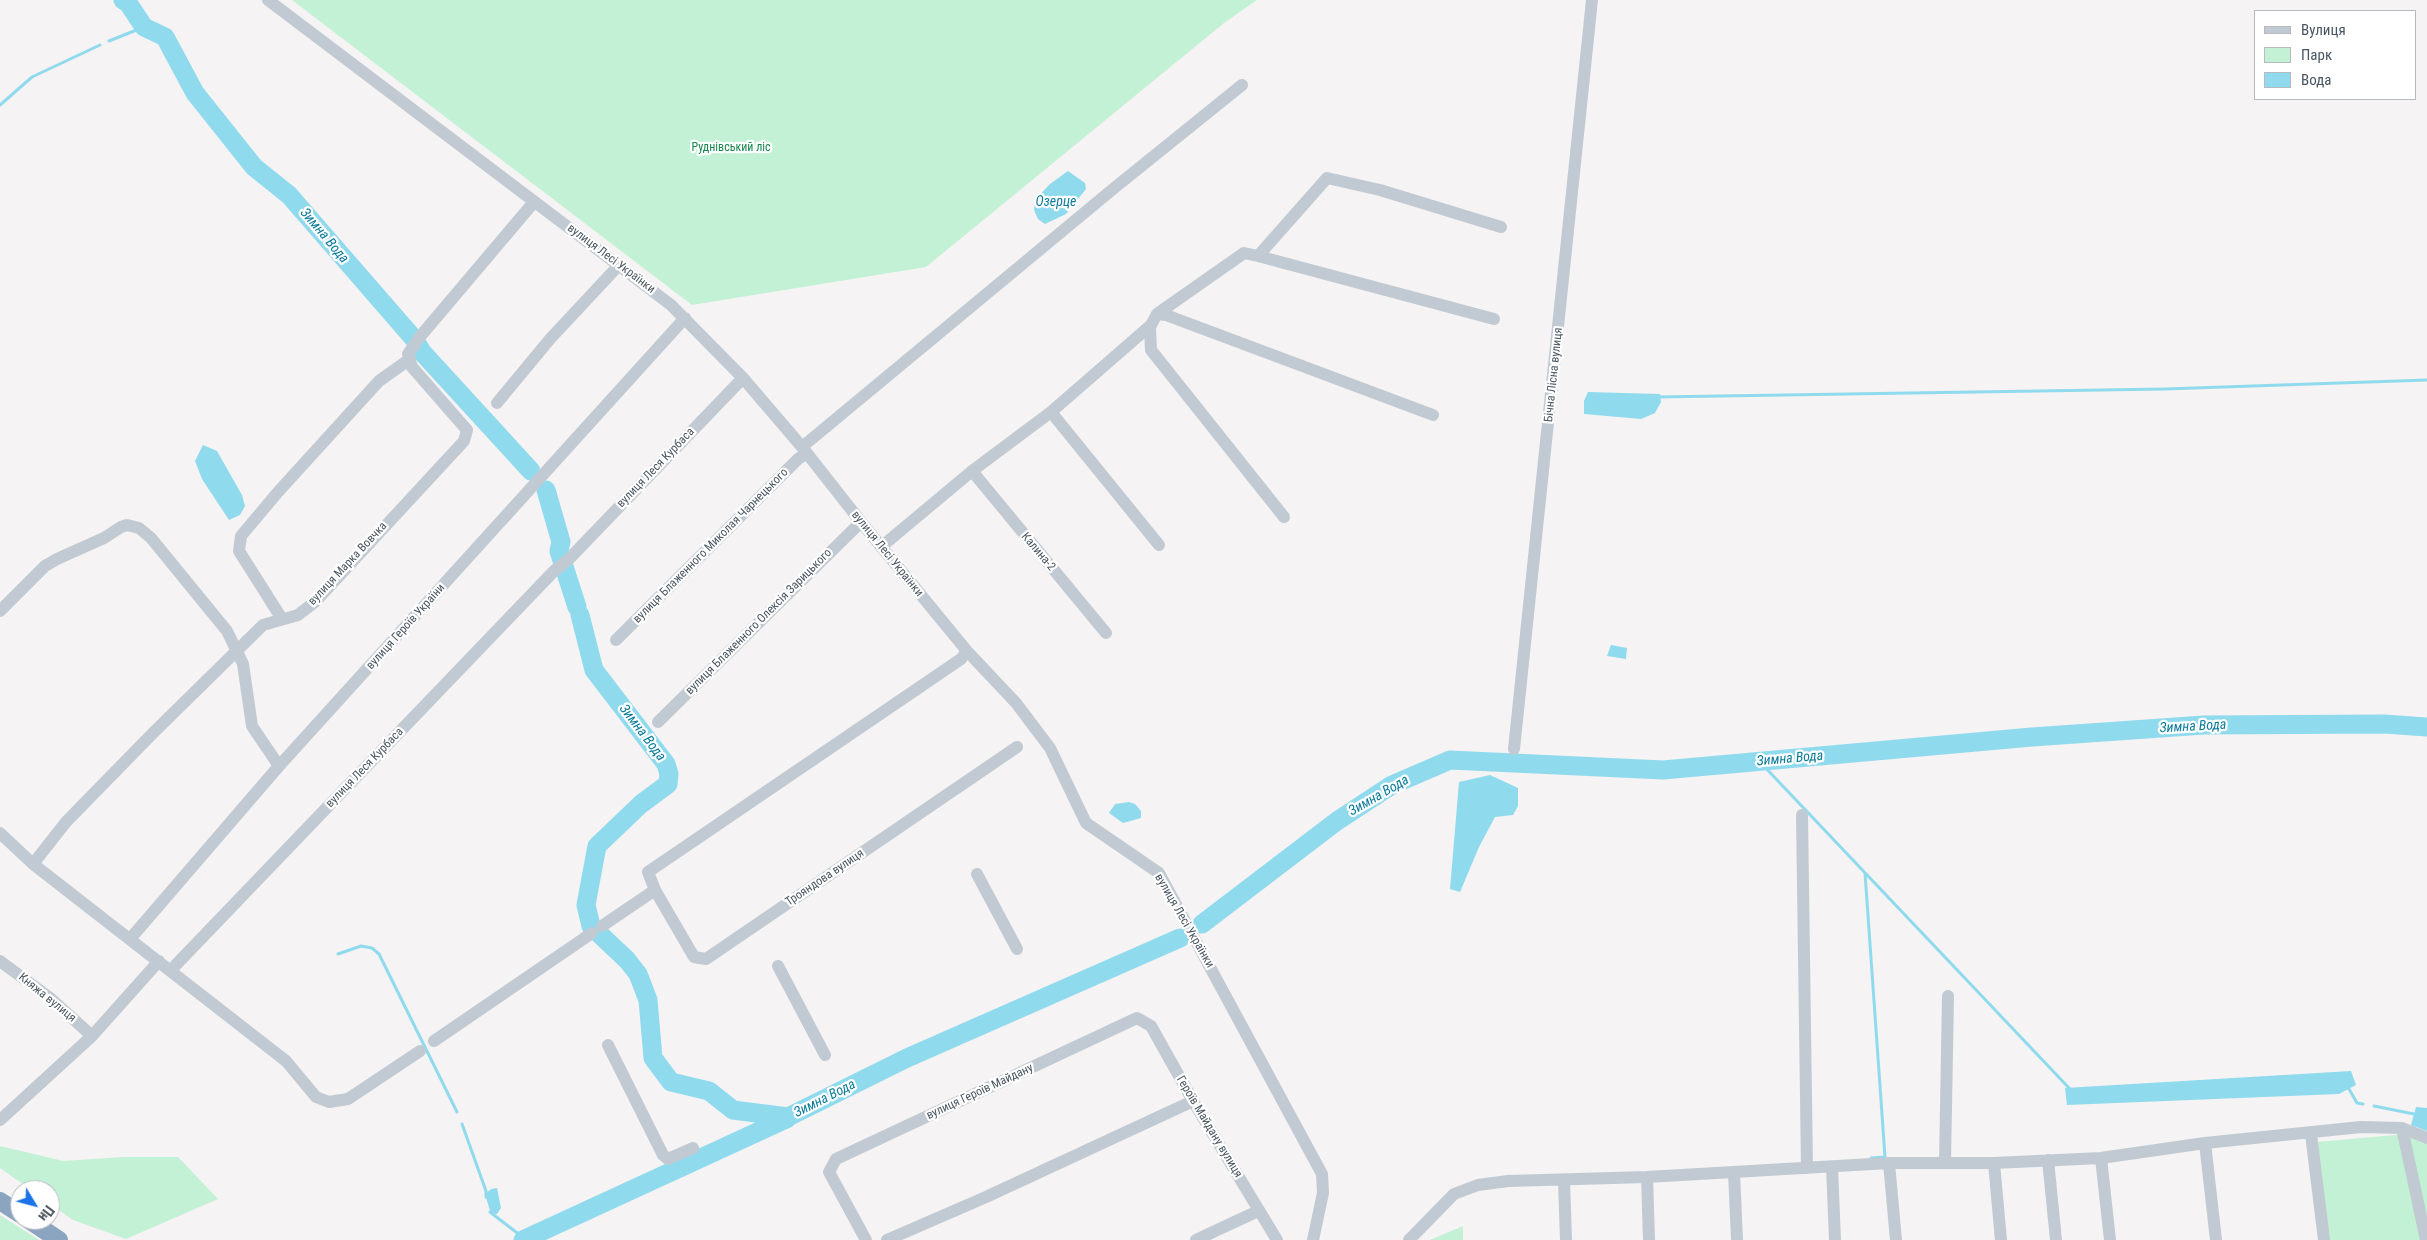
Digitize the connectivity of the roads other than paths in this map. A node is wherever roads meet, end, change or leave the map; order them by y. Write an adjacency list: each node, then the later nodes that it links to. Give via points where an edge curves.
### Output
1 (268, 0): 4 (street, вулиця Лесі Українки)
2 (1592, 0): 31 (street, Бічна Лісна вулиця)
3 (1242, 85): 17 (street, вулиця Блаженного Миколая Чарнецького, via 1113,189)
4 (534, 202): 7 (street, вулиця Лесі Українки); 12 (street, via 416,342 408,354)
5 (1501, 227): 6 (street, via 1380,190 1327,178)
6 (1258, 256): 8 (street, via 1244,253); 10 (street)
7 (620, 264): 9 (street, вулиця Лесі Українки); 14 (street)
8 (1161, 314): 11 (street); 16 (street)
9 (685, 318): 13 (street, вулиця Лесі Українки); 32 (street, вулиця Героїв України)
10 (1494, 319)
11 (1150, 327): 15 (street); 19 (street, via 1151,350)
12 (410, 359): 24 (street, via 379,381 241,536 239,551); 24 (street, вулиця Марка Вовчка, via 412,367 467,430 464,441 316,601 298,615)
13 (743, 378): 17 (street, вулиця Лесі Українки); 43 (street, вулиця Леся Курбаса)
14 (496, 403)
15 (1051, 412): 18 (street); 21 (street)
16 (1433, 415)
17 (804, 450): 20 (street, вулиця Лесі Українки); 26 (street, вулиця Блаженного Миколая Чарнецького)
18 (972, 471): 22 (street); 25 (street, Калина-2)
19 (1284, 517)
20 (860, 522): 22 (street, вулиця Лесі Українки); 29 (street, вулиця Блаженного Олексія Зарицького)
21 (1159, 545)
22 (881, 547): 28 (street, вулиця Лесі Українки)
23 (0, 611): 27 (street, via 45,566 127,525 139,528 151,538 215,614)
24 (282, 619): 27 (street, вулиця Марка Вовчка, via 263,625)
25 (1106, 633)
26 (616, 640)
27 (238, 650): 32 (street, via 252,726); 35 (street, вулиця Марка Вовчка, via 66,822)
28 (967, 651): 37 (street, Трояндова вулиця, via 961,659 648,872); 75 (street, вулиця Лесі Українки, via 1016,703 1050,748 1086,823 1159,873 1322,1174 1322,1193)
29 (658, 722)
30 (1017, 747): 37 (street, Трояндова вулиця, via 706,958 694,957)
31 (1514, 749)
32 (279, 766): 38 (street, вулиця Героїв України)
33 (1802, 814): 64 (street)
34 (0, 834): 35 (street)
35 (33, 864): 38 (street)
36 (977, 874): 39 (street)
37 (655, 890): 47 (street)
38 (130, 939): 41 (street)
39 (1017, 949)
40 (0, 961): 46 (street, Княжа вулиця, via 50,998)
41 (159, 962): 43 (street); 46 (street)
42 (778, 966): 50 (street)
43 (171, 970): 49 (street, via 286,1060 316,1097 329,1102 348,1099)
44 (1948, 996): 61 (street)
45 (1137, 1018): 51 (street, Героїв Майдану вулиця, via 1151,1026); 71 (street, вулиця Героїв Майдану, via 836,1159 829,1172)
46 (92, 1036): 52 (street)
47 (434, 1041)
48 (608, 1045): 57 (street, via 662,1155 668,1159)
49 (420, 1051)
50 (825, 1055)
51 (1193, 1101): 68 (street, Героїв Майдану вулиця); 72 (street)
52 (0, 1120)
53 (2402, 1128): 54 (street, via 2361,1128); 55 (street); 87 (street)
54 (2311, 1134): 56 (street); 86 (street)
55 (2427, 1138)
56 (2205, 1143): 58 (street); 85 (street)
57 (693, 1148)
58 (2101, 1158): 59 (street); 84 (street)
59 (2048, 1160): 62 (street); 83 (street)
60 (1889, 1163): 61 (street); 63 (street); 81 (street)
61 (1945, 1163): 62 (street)
62 (1994, 1163): 82 (street)
63 (1832, 1167): 64 (street); 80 (street)
64 (1807, 1168): 65 (street)
65 (1734, 1172): 66 (street); 79 (street)
66 (1647, 1177): 67 (street); 78 (street)
67 (1564, 1181): 76 (street, via 1508,1181 1478,1185 1454,1194); 77 (street)
68 (1258, 1211): 73 (street); 74 (street, Героїв Майдану вулиця)
69 (44, 1230): 70 (highway)
70 (59, 1240)
71 (866, 1240)
72 (887, 1240)
73 (1196, 1240)
74 (1277, 1240)
75 (1313, 1240)
76 (1409, 1240)
77 (1566, 1240)
78 (1649, 1240)
79 (1737, 1240)
80 (1835, 1240)
81 (1896, 1240)
82 (2001, 1240)
83 (2056, 1240)
84 (2110, 1240)
85 (2216, 1240)
86 (2324, 1240)
87 (2426, 1240)

